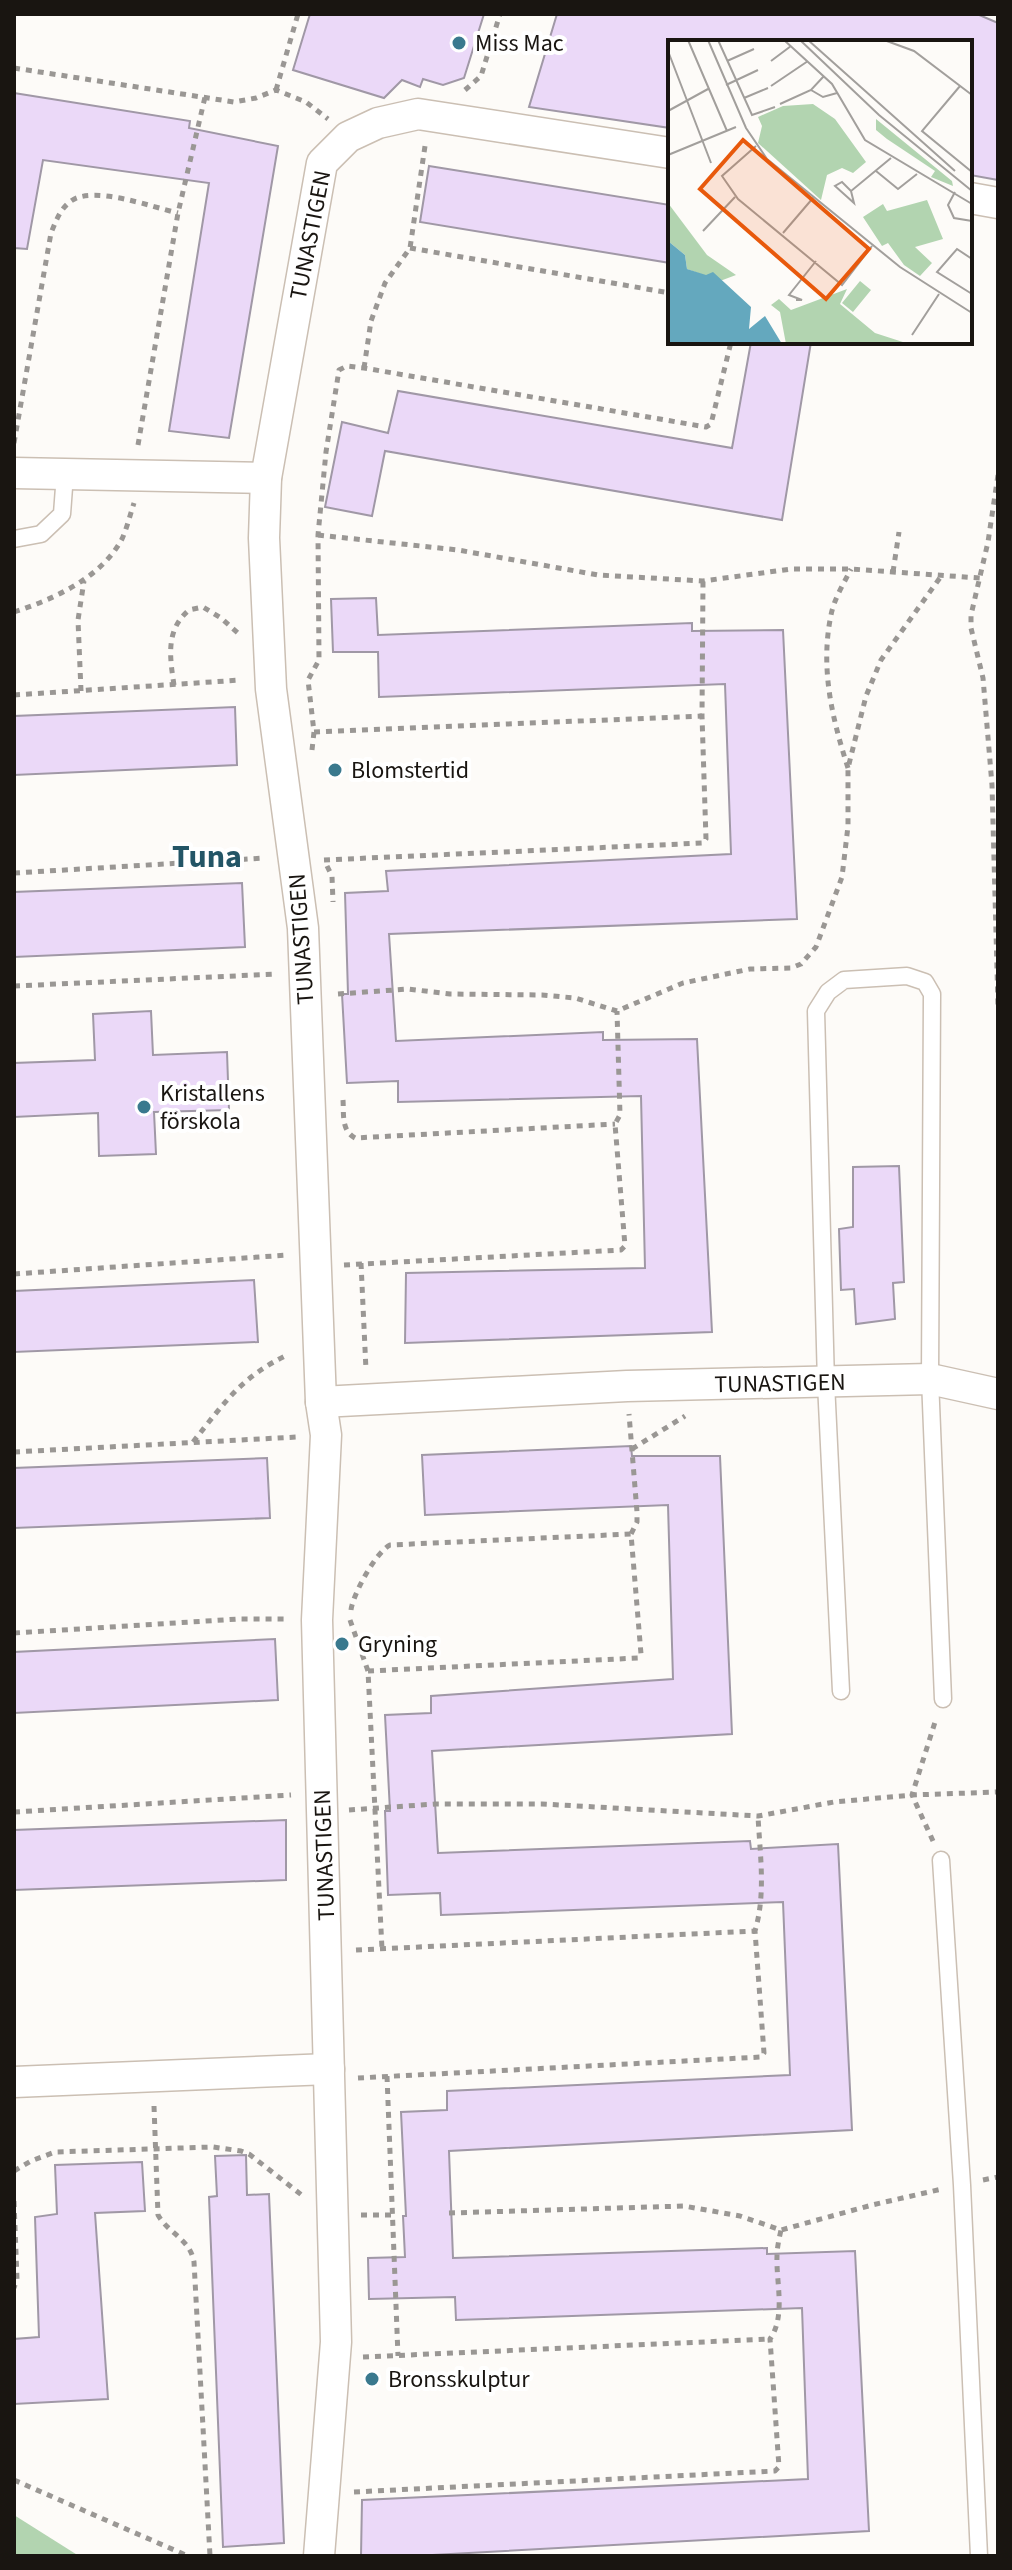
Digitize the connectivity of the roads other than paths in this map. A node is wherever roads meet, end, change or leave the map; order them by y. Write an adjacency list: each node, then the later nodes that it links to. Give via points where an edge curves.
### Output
1 (668, 153): 6 (street, TUNASTIGEN, via 418,114 348,137 322,163)
2 (972, 198): 3 (street)
3 (998, 203)
4 (14, 473): 5 (street)
5 (65, 474): 6 (street); 7 (lane, via 62,514 41,534)
6 (266, 478): 11 (street, TUNASTIGEN, via 271,689 303,928)
7 (14, 539)
8 (930, 1379): 9 (street, TUNASTIGEN); 9 (lane, via 932,994 925,982 907,976 844,980 816,1011); 10 (street, TUNASTIGEN); 13 (lane)
9 (826, 1383): 11 (street, TUNASTIGEN, via 627,1386); 12 (lane)
10 (998, 1394)
11 (321, 1402): 15 (street, TUNASTIGEN, via 326,1435 317,1620 328,1808)
12 (841, 1691)
13 (943, 1699)
14 (941, 1860): 18 (lane)
15 (329, 2069): 16 (street); 17 (street, TUNASTIGEN, via 336,2367)
16 (14, 2082)
17 (319, 2556)
18 (979, 2556)

